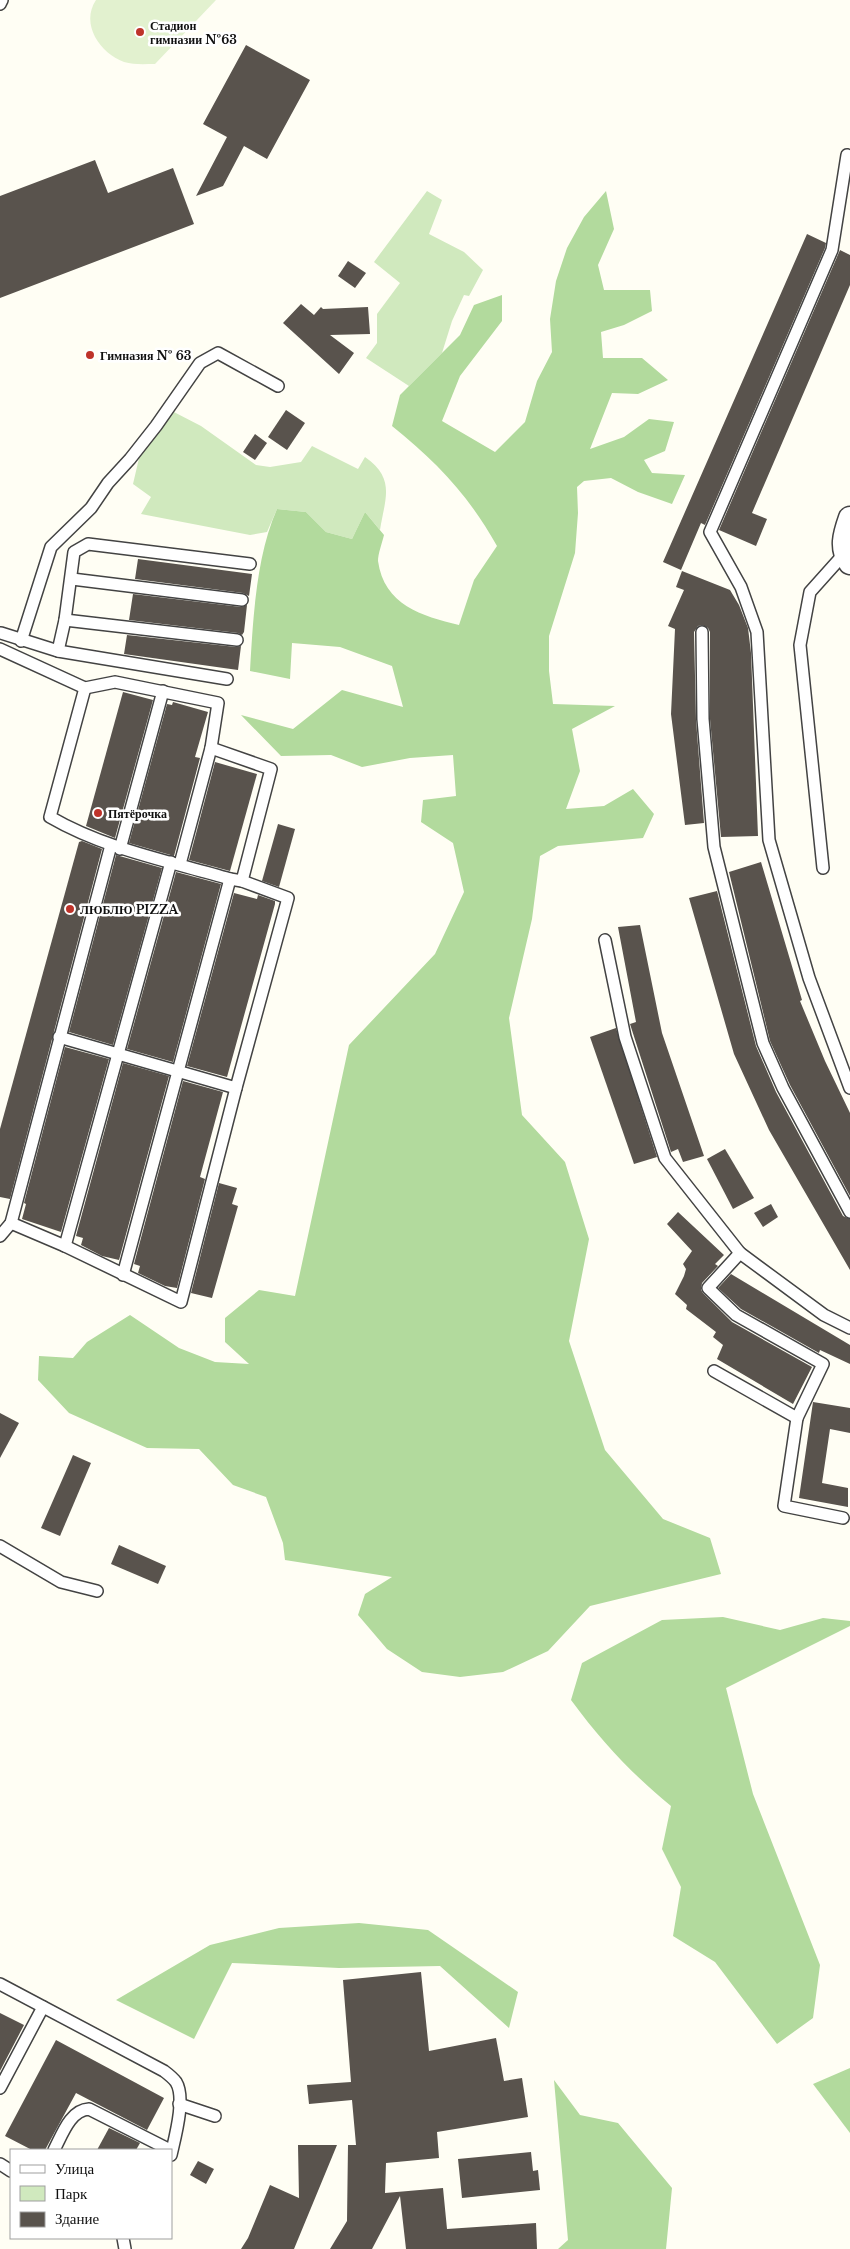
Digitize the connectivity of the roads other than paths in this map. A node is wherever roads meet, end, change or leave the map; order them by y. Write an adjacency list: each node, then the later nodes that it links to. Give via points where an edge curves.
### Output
1 (2, 0): 2 (lane)
2 (0, 4)
3 (847, 155): 31 (lane, via 832,250 710,532 741,588 757,632 769,840 809,978)
4 (278, 386): 14 (lane, via 218,353 200,363 91,508 51,547)
5 (850, 518): 6 (street, via 843,541)
6 (847, 559): 23 (lane, via 810,592 800,645)
7 (250, 564): 8 (lane, via 88,544 74,552)
8 (72, 579): 9 (lane); 10 (lane)
9 (242, 600)
10 (65, 620): 13 (lane); 16 (lane)
11 (702, 632): 32 (lane, via 703,719 714,847 761,1034 783,1088)
12 (0, 633): 14 (lane)
13 (237, 640)
14 (21, 641): 16 (lane)
15 (0, 649): 18 (lane)
16 (58, 651): 17 (lane)
17 (227, 679)
18 (85, 688): 19 (lane, via 116,682); 21 (lane, via 50,817 70,829)
19 (163, 691): 20 (lane, via 218,704); 21 (lane)
20 (211, 748): 22 (lane); 25 (lane, via 271,769)
21 (116, 847): 22 (lane); 27 (lane)
22 (176, 863): 24 (lane); 28 (lane)
23 (823, 868)
24 (230, 879): 25 (lane); 29 (lane)
25 (242, 881): 30 (lane, via 288,898)
26 (605, 940): 36 (lane, via 625,1037 665,1158)
27 (59, 1037): 28 (lane); 33 (lane)
28 (120, 1054): 29 (lane); 35 (lane)
29 (179, 1072): 30 (lane); 37 (lane)
30 (236, 1088): 37 (lane, via 181,1302)
31 (850, 1088)
32 (850, 1212)
33 (11, 1224): 34 (lane); 35 (lane)
34 (0, 1236)
35 (66, 1246): 37 (lane)
36 (740, 1253): 38 (lane, via 824,1315); 40 (lane, via 708,1288 736,1315 823,1364)
37 (123, 1275)
38 (850, 1328)
39 (714, 1370): 40 (lane)
40 (797, 1418): 41 (lane, via 784,1506)
41 (843, 1518)
42 (0, 1546): 43 (lane, via 61,1582)
43 (97, 1592)
44 (0, 1984): 45 (lane)
45 (43, 2007): 46 (lane); 47 (lane, via 164,2071 175,2080 180,2091)
46 (0, 2088)
47 (179, 2104): 48 (lane); 51 (lane)
48 (215, 2116)
49 (55, 2149): 50 (lane, via 73,2116 81,2109 89,2109)
50 (165, 2149)
51 (172, 2149)

